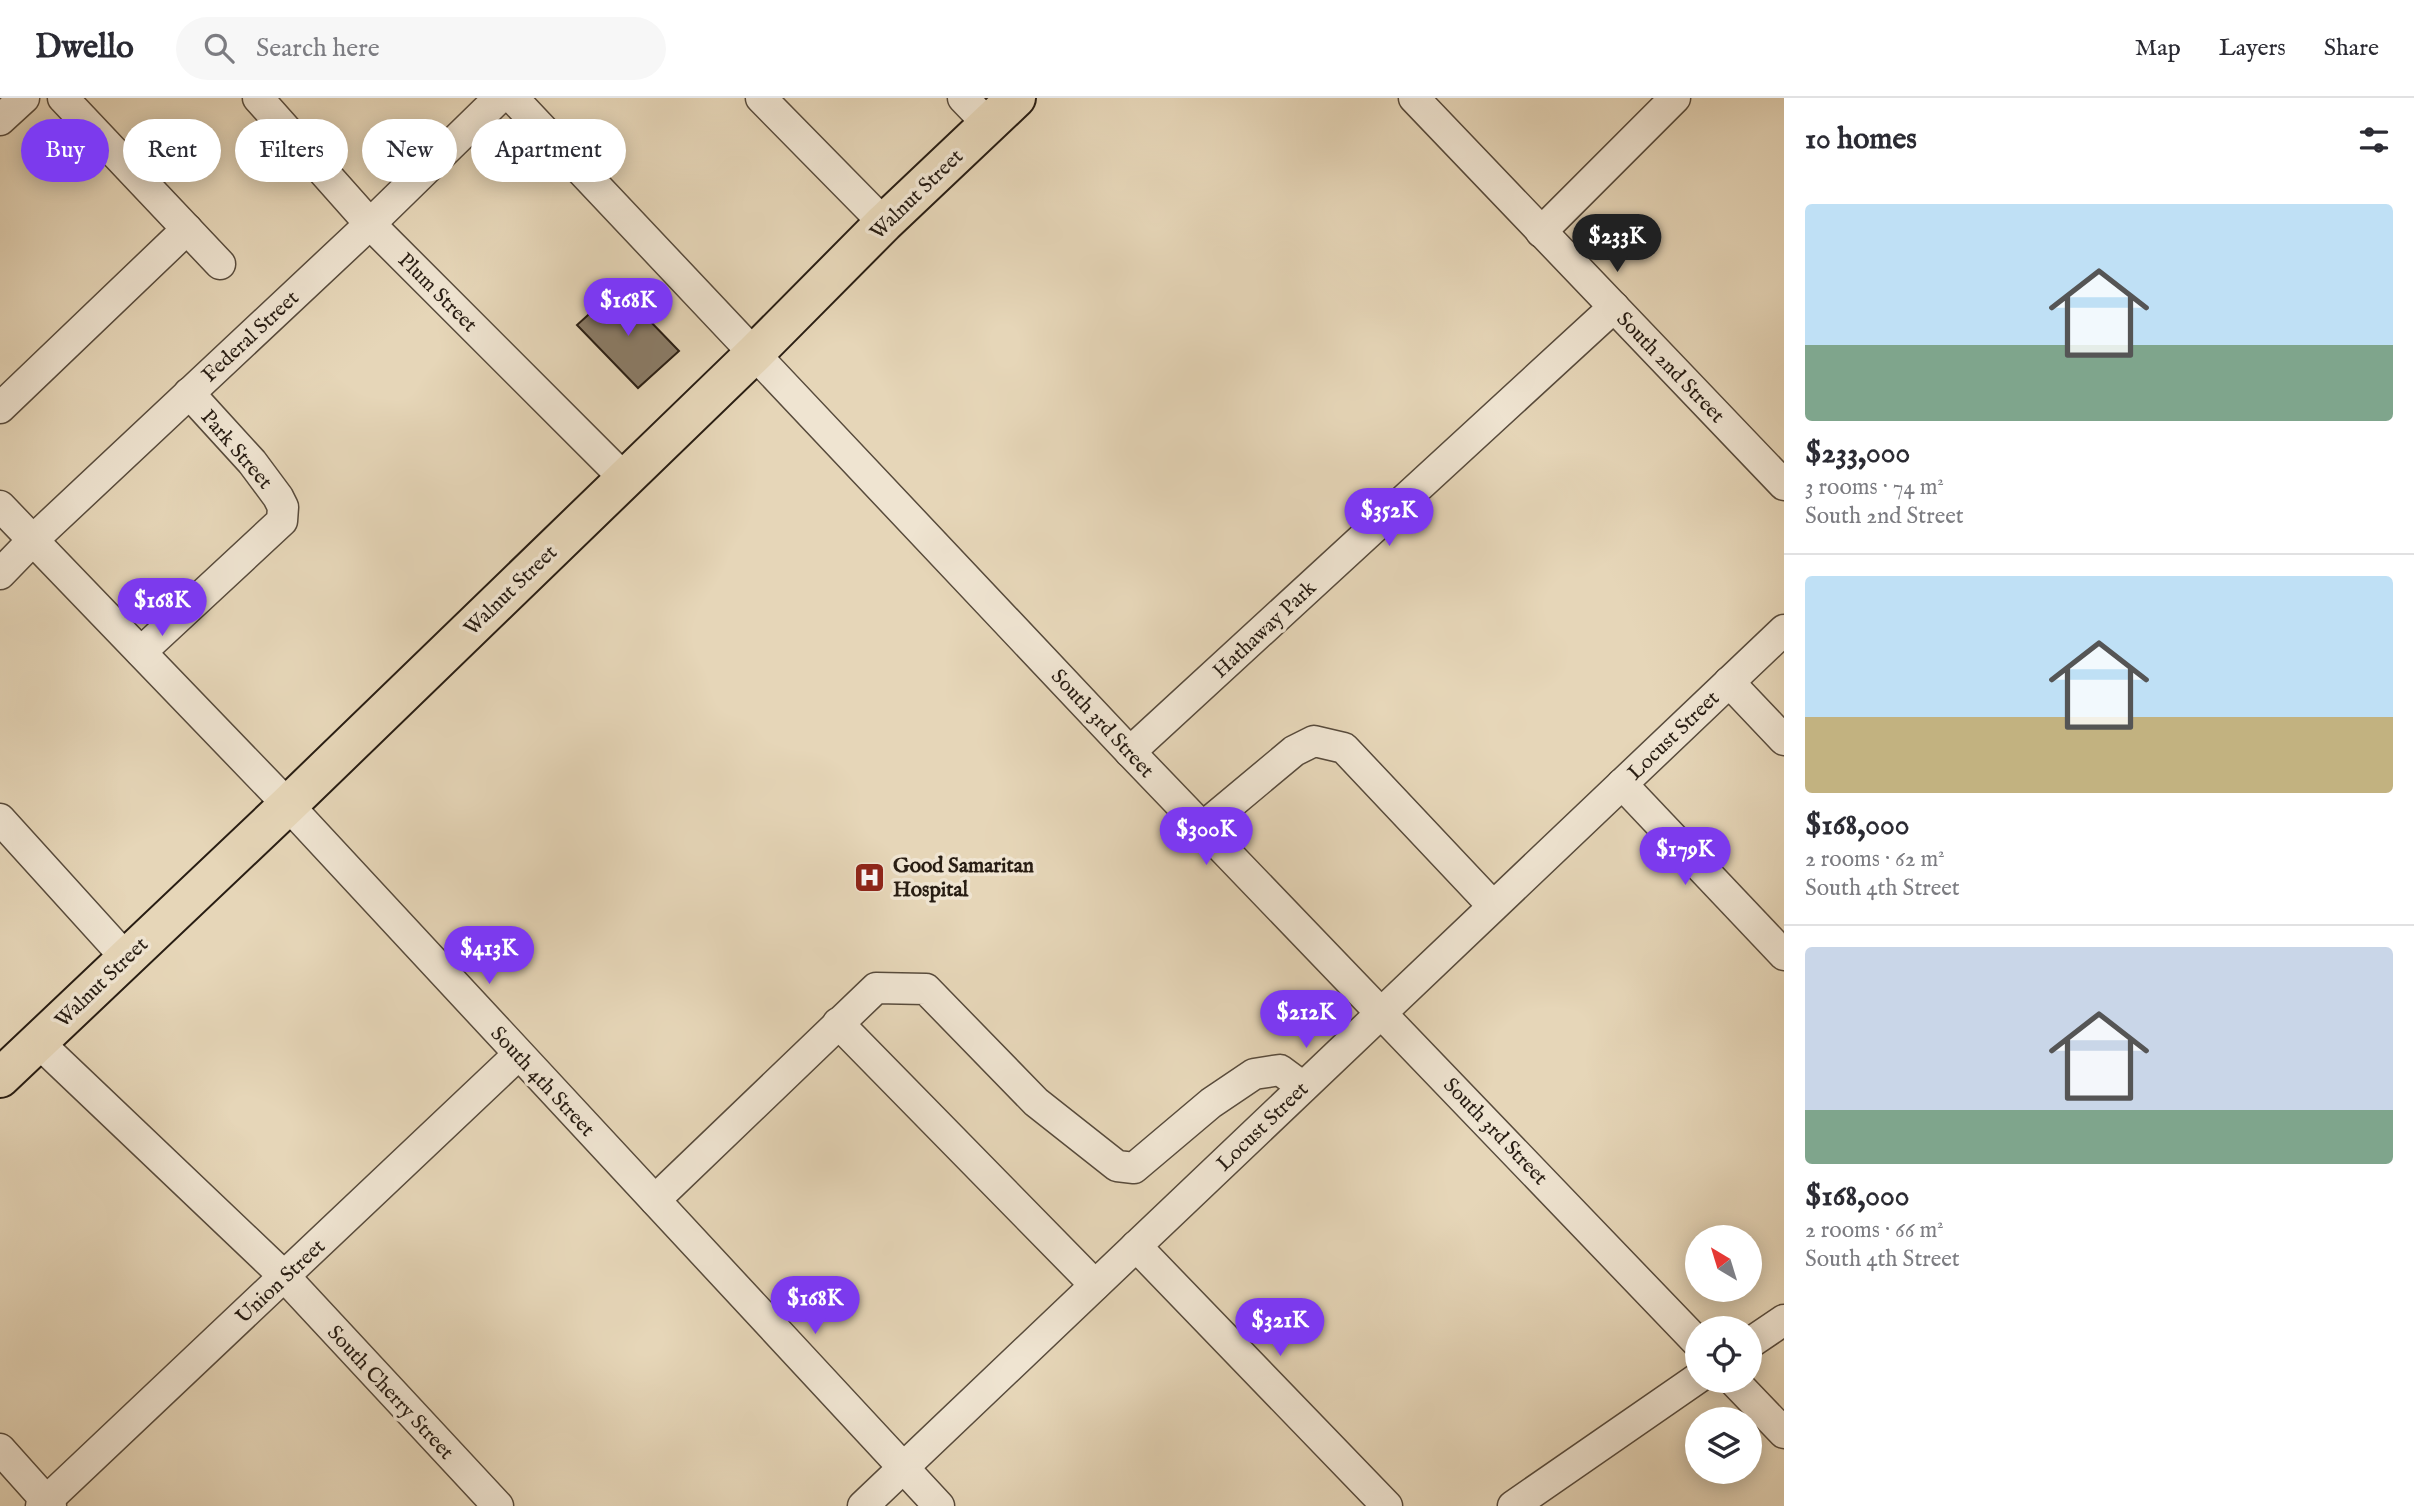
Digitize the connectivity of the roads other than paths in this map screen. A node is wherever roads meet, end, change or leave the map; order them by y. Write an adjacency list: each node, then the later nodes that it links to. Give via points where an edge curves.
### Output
1 (24, 98): 11 (street)
2 (63, 98): 15 (street)
3 (258, 98): 14 (street, Plum Street)
4 (499, 98): 14 (street, Federal Street)
5 (513, 98): 19 (street, South 3rd Street)
6 (761, 98): 13 (street)
7 (963, 98): 12 (street)
8 (1016, 98): 12 (highway, Walnut Street)
9 (1414, 98): 16 (street, South 2nd Street)
10 (1675, 98): 16 (street)
11 (0, 120)
12 (989, 125): 13 (highway, Walnut Street)
13 (884, 223): 19 (highway, Walnut Street)
14 (370, 224): 20 (street, Federal Street); 22 (street, Plum Street)
15 (187, 229): 17 (street); 21 (street)
16 (1541, 232): 18 (street, South 2nd Street)
17 (220, 264)
18 (1614, 307): 23 (street, South 2nd Street); 31 (street, Hathaway Park)
19 (755, 353): 22 (highway, Walnut Street); 31 (street, South 3rd Street)
20 (189, 394): 25 (street, Federal Street); 28 (street, Park Street, via 252,462 283,507 282,521)
21 (0, 408)
22 (625, 479): 33 (highway, Walnut Street)
23 (1784, 485)
24 (0, 506): 25 (street, South 4th Street)
25 (33, 540): 26 (street, Federal Street); 28 (street, South 4th Street)
26 (0, 574)
27 (1784, 630): 29 (street, Locust Street)
28 (141, 652): 33 (street, South 4th Street)
29 (1729, 682): 30 (street); 32 (street, Locust Street)
30 (1784, 740)
31 (1130, 752): 35 (street, South 3rd Street)
32 (1622, 784): 36 (street, Locust Street); 37 (street)
33 (288, 805): 38 (highway, Walnut Street); 42 (street, South 4th Street)
34 (0, 818): 38 (street)
35 (1203, 827): 36 (street, via 1294,751 1314,741 1344,748); 39 (street, South 3rd Street)
36 (1493, 906): 39 (street, Locust Street)
37 (1784, 955)
38 (126, 958): 41 (highway, Walnut Street)
39 (1382, 1012): 44 (street, Locust Street); 50 (street, South 3rd Street)
40 (838, 1023): 44 (street, via 876,988 926,989 1035,1102 1117,1166 1135,1168 1211,1103 1254,1074 1280,1070); 45 (street); 48 (street)
41 (38, 1042): 43 (highway, Walnut Street); 47 (street, South Cherry Street)
42 (518, 1055): 45 (street, South 4th Street); 47 (street, Union Street)
43 (0, 1078)
44 (1303, 1087): 46 (street, Locust Street)
45 (655, 1200): 56 (street, South 4th Street)
46 (1136, 1246): 48 (street, Locust Street); 61 (street)
47 (285, 1277): 57 (street, Union Street); 58 (street, South Cherry Street)
48 (1095, 1285): 56 (street, Locust Street)
49 (1784, 1320): 51 (street)
50 (1685, 1329)
51 (1762, 1335)
52 (1685, 1387): 62 (street)
53 (1746, 1393): 54 (street)
54 (1784, 1433)
55 (0, 1449): 57 (street)
56 (903, 1468): 59 (street, Locust Street); 60 (street, South 4th Street)
57 (46, 1504)
58 (498, 1506)
59 (863, 1506)
60 (939, 1506)
61 (1387, 1506)
62 (1513, 1506)

